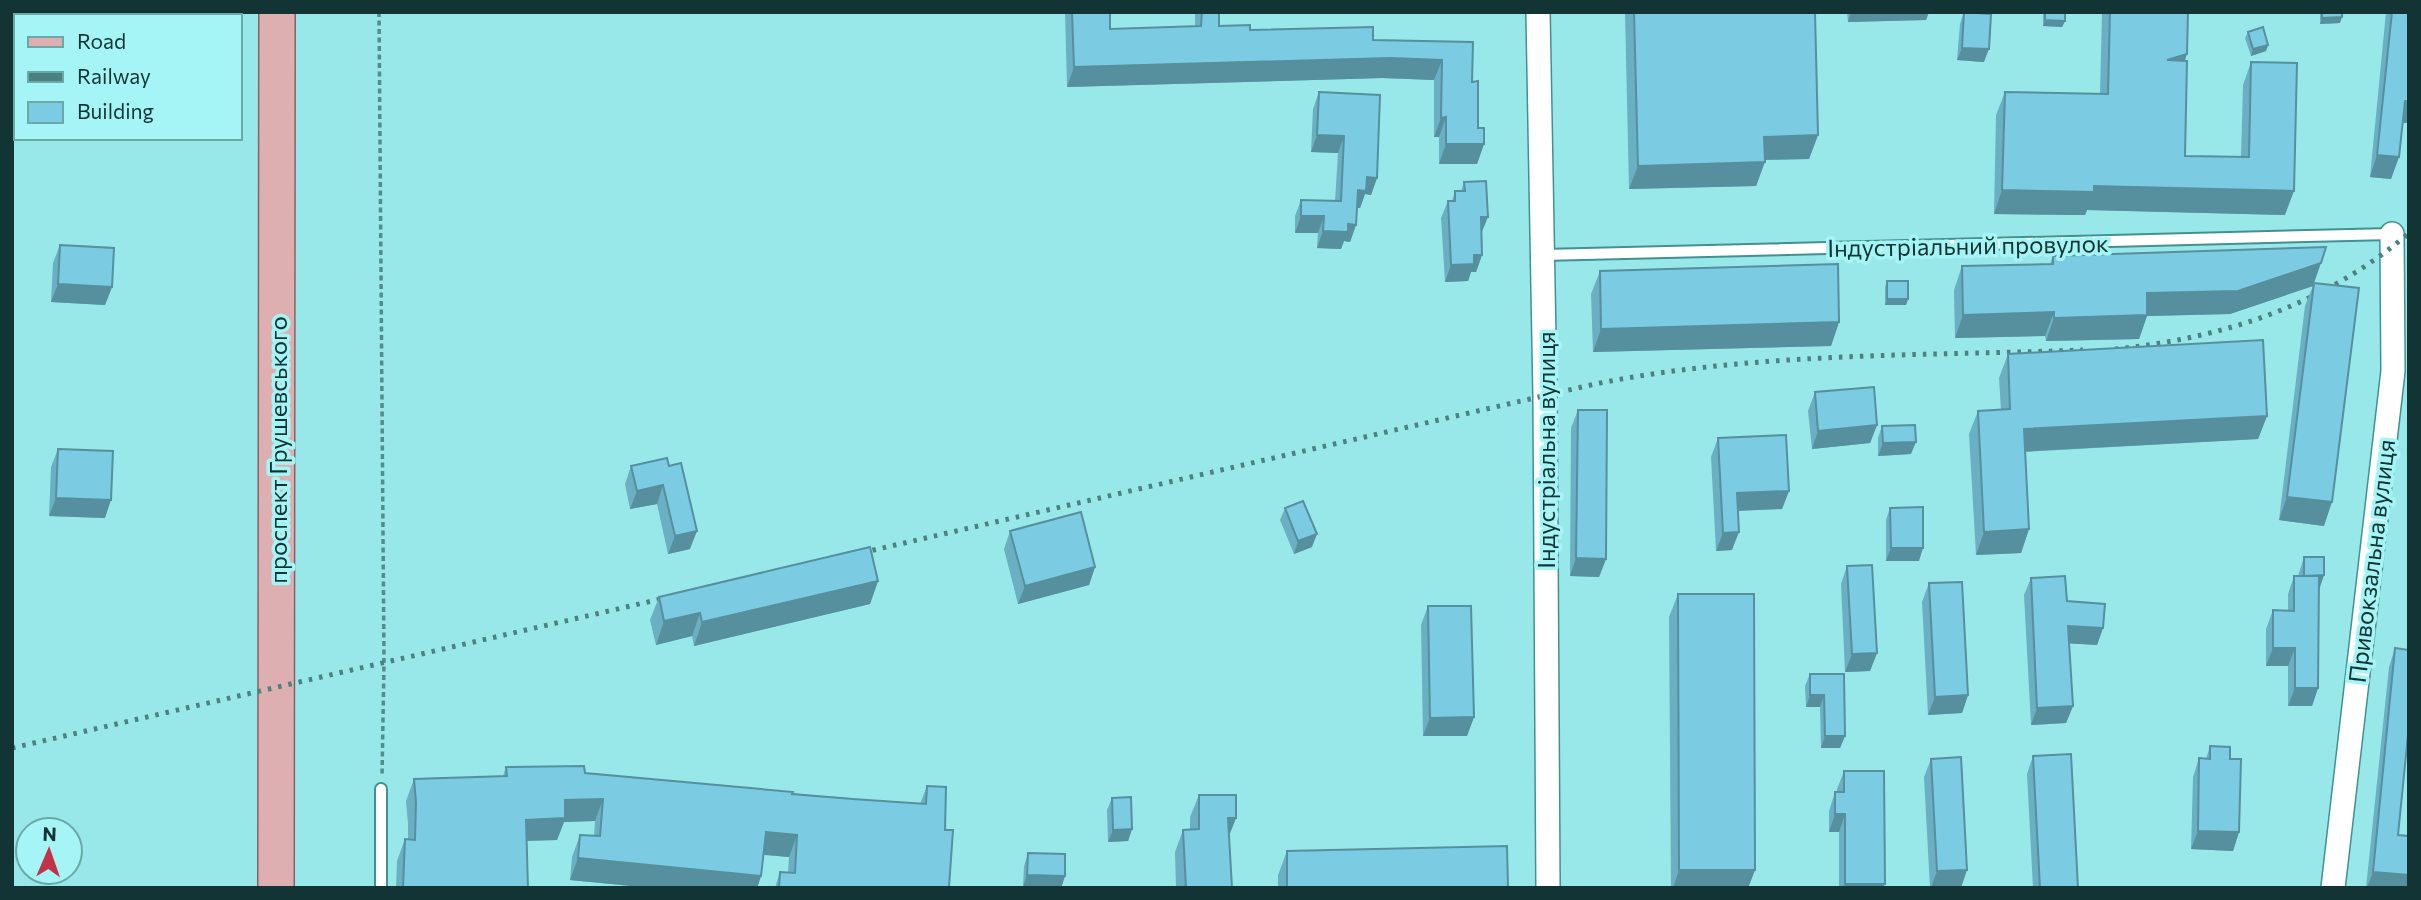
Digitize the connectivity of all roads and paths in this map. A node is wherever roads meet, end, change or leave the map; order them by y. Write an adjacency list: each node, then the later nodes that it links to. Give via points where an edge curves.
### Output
1 (277, 12): 7 (main road, проспект Грушевського)
2 (379, 12): 6 (path)
3 (1538, 12): 5 (street, Індустріальна вулиця)
4 (2392, 234): 5 (lane, Індустріальний провулок); 10 (street, Привокзальна вулиця, via 2393,371)
5 (1544, 255): 9 (street, Індустріальна вулиця)
6 (381, 789): 8 (lane)
7 (276, 888)
8 (381, 888)
9 (1548, 888)
10 (2333, 888)

